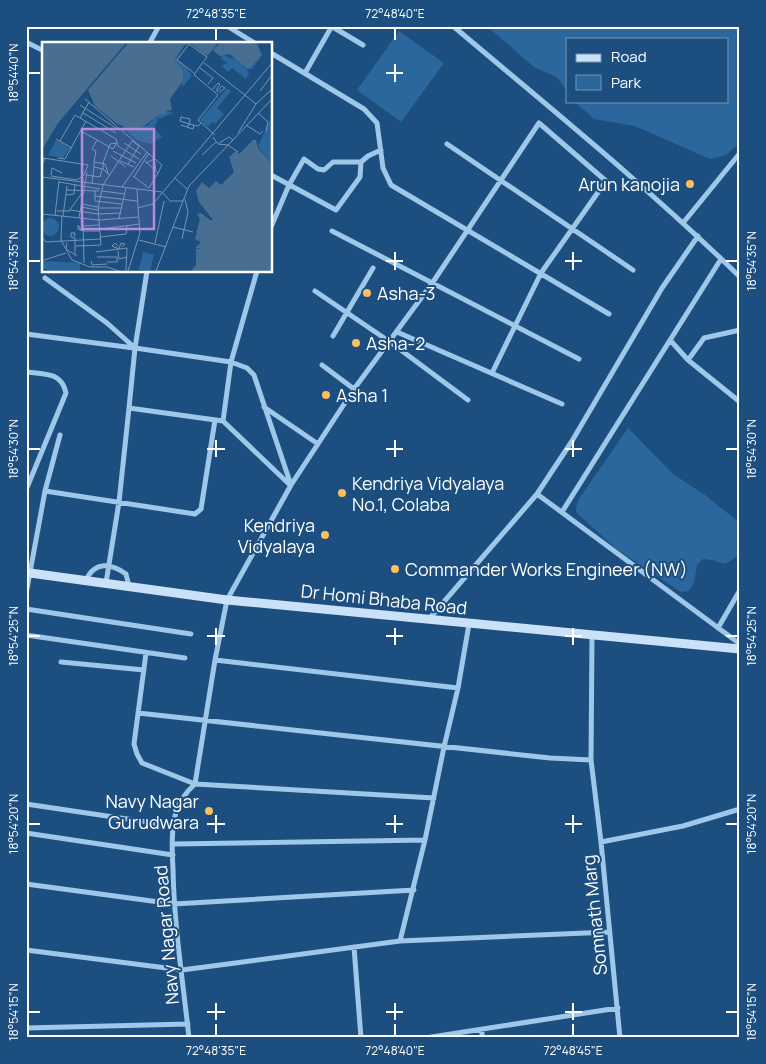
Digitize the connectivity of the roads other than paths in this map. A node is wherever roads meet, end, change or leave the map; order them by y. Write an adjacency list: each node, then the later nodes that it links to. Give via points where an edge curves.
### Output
1 (159, 26): 6 (street)
2 (227, 26): 7 (street)
3 (331, 26): 8 (street); 11 (street)
4 (453, 26): 19 (street)
5 (26, 42): 9 (street)
6 (150, 42)
7 (253, 42)
8 (362, 45)
9 (42, 50)
10 (272, 54): 11 (street)
11 (304, 73): 13 (street, via 364,109 377,123)
12 (446, 144): 17 (street)
13 (381, 150): 15 (street); 23 (street, via 383,168 391,185)
14 (740, 153): 19 (street)
15 (361, 162): 18 (street, via 334,162 324,170 318,170 304,159); 18 (street, via 360,176 336,210)
16 (272, 176): 18 (street)
17 (500, 180): 21 (street); 21 (street, via 538,123 606,181); 23 (street)
18 (289, 185): 20 (street)
19 (683, 223): 24 (street)
20 (272, 225)
21 (573, 229): 27 (street); 30 (street)
22 (332, 231): 33 (street)
23 (467, 231): 30 (street); 33 (street)
24 (698, 236): 25 (street); 64 (street, via 662,288)
25 (722, 259): 31 (street); 42 (street)
26 (373, 268): 35 (street)
27 (633, 270)
28 (147, 272): 44 (street)
29 (257, 272): 47 (street)
30 (542, 273): 36 (street); 37 (street)
31 (740, 277)
32 (45, 278): 44 (street, via 107,323)
33 (433, 282): 37 (street); 39 (street)
34 (315, 291): 35 (street)
35 (347, 312): 41 (street); 43 (street)
36 (609, 314)
37 (515, 325): 45 (street); 50 (street)
38 (740, 330): 46 (street, via 704,338)
39 (397, 332): 43 (street); 50 (street)
40 (26, 334): 44 (street)
41 (333, 336)
42 (670, 340): 46 (street); 66 (street)
43 (390, 342): 51 (street); 52 (street)
44 (135, 348): 47 (street); 56 (street)
45 (579, 359)
46 (688, 360): 53 (street)
47 (231, 362): 55 (street, via 247,368 254,375); 58 (street)
48 (322, 365): 51 (street)
49 (26, 372): 62 (street, via 55,376 64,384 66,393)
50 (492, 373): 54 (street)
51 (354, 389): 60 (street)
52 (468, 400)
53 (740, 402)
54 (562, 404)
55 (264, 407): 60 (street); 61 (street)
56 (129, 408): 57 (street); 65 (street)
57 (215, 420): 58 (street); 65 (street, via 198,512 189,514)
58 (223, 421): 61 (street)
59 (60, 435): 63 (street)
60 (318, 444): 61 (street)
61 (290, 486): 74 (street)
62 (26, 490)
63 (45, 491): 65 (street); 68 (street)
64 (537, 494): 66 (street); 76 (street)
65 (119, 502): 67 (street)
66 (562, 512): 78 (street)
67 (108, 566): 69 (street, via 90,571); 70 (street); 71 (street, via 126,574)
68 (28, 573): 69 (street, Dr Homi Bhaba Road); 73 (street)
69 (86, 580): 70 (street, Dr Homi Bhaba Road)
70 (106, 583): 71 (street, Dr Homi Bhaba Road)
71 (129, 586): 74 (street, Dr Homi Bhaba Road)
72 (740, 590): 78 (street)
73 (26, 594)
74 (227, 600): 76 (street, Dr Homi Bhaba Road); 86 (street)
75 (26, 609): 79 (street)
76 (429, 620): 77 (street, Dr Homi Bhaba Road)
77 (469, 624): 81 (street, Dr Homi Bhaba Road); 89 (street)
78 (718, 628): 82 (street)
79 (191, 634)
80 (26, 635): 84 (street)
81 (592, 636): 83 (street, Dr Homi Bhaba Road); 93 (street)
82 (740, 644)
83 (740, 649)
84 (146, 653): 85 (street); 88 (street)
85 (185, 658)
86 (215, 660): 89 (street); 91 (street)
87 (61, 662): 88 (street)
88 (144, 670): 90 (street)
89 (458, 688): 92 (street)
90 (138, 713): 91 (street); 94 (street, via 134,744 142,763)
91 (205, 721): 92 (street); 94 (street)
92 (444, 746): 93 (street); 95 (street)
93 (591, 760): 101 (street)
94 (195, 784): 95 (street); 98 (street, Navy Nagar Road, via 182,796)
95 (434, 798): 100 (street)
96 (26, 804): 98 (street)
97 (740, 809): 101 (street, Somnath Marg, via 683,826)
98 (174, 826): 102 (street, Navy Nagar Road)
99 (26, 833): 103 (street)
100 (426, 840): 102 (street); 105 (street)
101 (600, 842): 107 (street, Somnath Marg)
102 (173, 844): 103 (street, Navy Nagar Road)
103 (172, 855): 106 (street, Navy Nagar Road)
104 (26, 884): 106 (street)
105 (414, 890): 106 (street); 108 (street)
106 (174, 904): 111 (street, Navy Nagar Road)
107 (610, 932): 108 (street); 112 (street, Somnath Marg)
108 (400, 941): 109 (street)
109 (354, 947): 111 (street); 117 (street)
110 (26, 950): 111 (street)
111 (182, 970): 113 (street, Navy Nagar Road)
112 (618, 1008): 115 (street); 120 (street, Somnath Marg)
113 (188, 1024): 114 (street); 116 (street, Navy Nagar Road)
114 (26, 1028)
115 (482, 1030): 118 (street); 119 (street)
116 (190, 1038)
117 (362, 1038)
118 (425, 1038)
119 (482, 1038)
120 (620, 1038)

